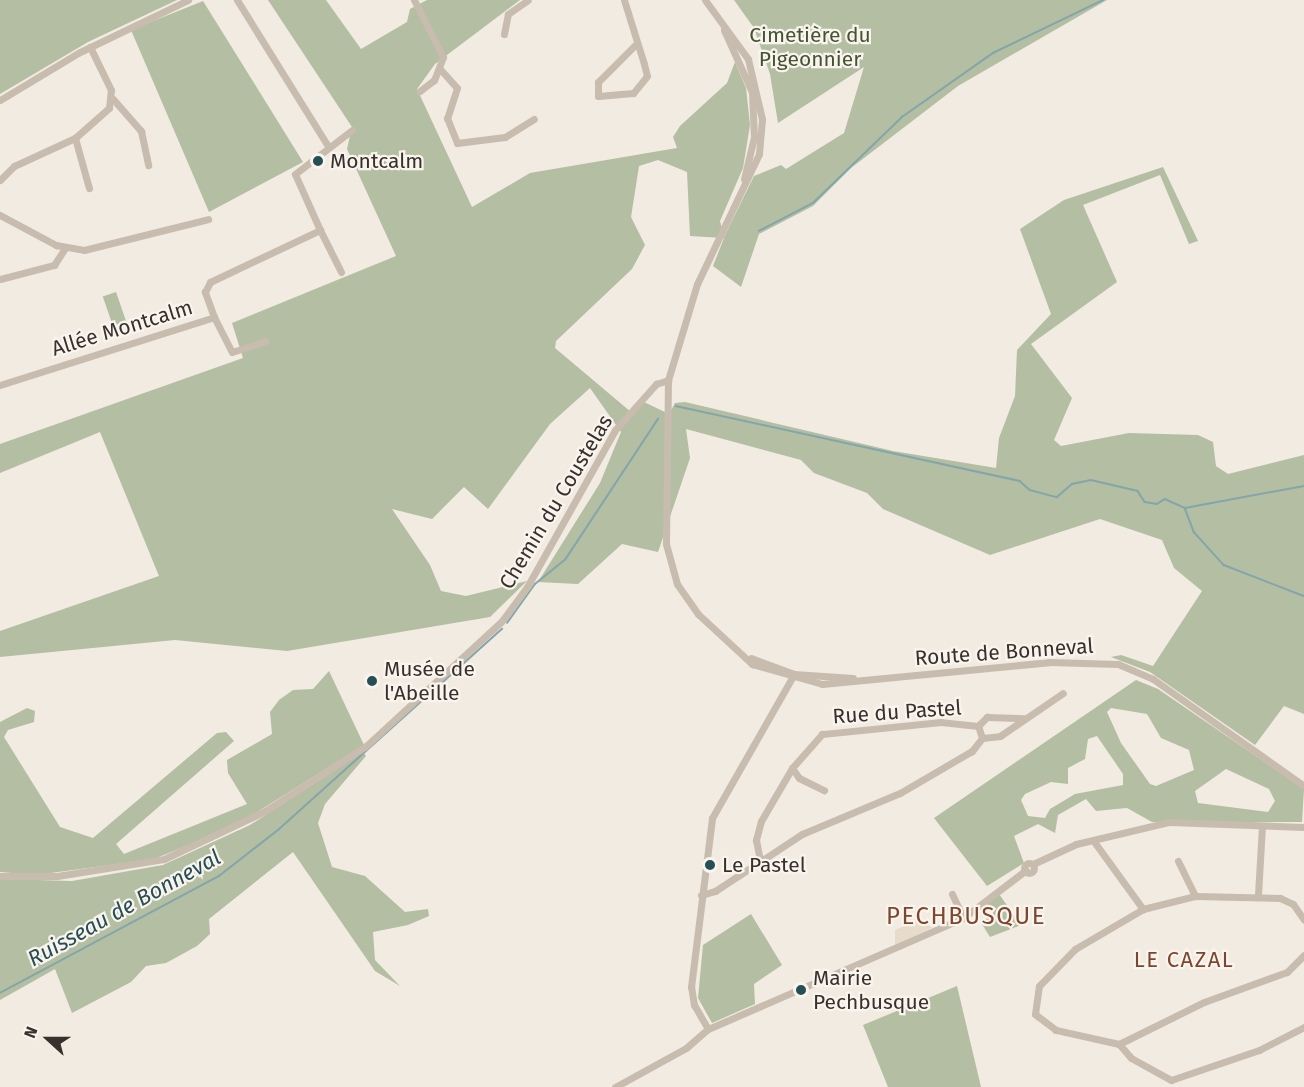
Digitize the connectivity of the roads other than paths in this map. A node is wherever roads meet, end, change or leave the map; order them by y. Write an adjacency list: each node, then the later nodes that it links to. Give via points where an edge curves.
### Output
1 (188, 0): 10 (street)
2 (237, 0): 18 (street)
3 (414, 0): 11 (street, via 441,54)
4 (528, 0): 8 (street, via 508,14)
5 (624, 0): 9 (street)
6 (700, 0): 22 (street, via 737,51 752,92 754,137)
7 (705, 0): 22 (street, via 748,59 760,102 759,154)
8 (504, 34)
9 (637, 43): 9 (street, via 647,72 644,83 630,94 598,96 598,82)
10 (90, 47): 13 (street); 14 (street)
11 (440, 69): 12 (street); 15 (street, via 458,88 447,126 457,143 505,137)
12 (420, 91)
13 (113, 99): 17 (street, via 106,112); 19 (street, via 141,130)
14 (0, 100)
15 (534, 119)
16 (352, 130): 18 (street)
17 (75, 138): 20 (street, via 14,166); 21 (street)
18 (328, 146): 25 (street, via 294,174)
19 (148, 165)
20 (0, 180)
21 (89, 188)
22 (734, 206): 31 (street, Route de Bonneval, via 697,284)
23 (0, 215): 26 (street)
24 (208, 219): 26 (street, via 102,248)
25 (320, 230): 27 (street); 29 (street, Allée Montcalm, via 210,282 205,292)
26 (65, 248): 28 (street, via 59,262)
27 (341, 272)
28 (0, 279)
29 (214, 316): 30 (street, via 232,352); 32 (street, Allée Montcalm)
30 (266, 341)
31 (668, 380): 33 (street, Route de Bonneval, via 668,558 698,614 734,650); 48 (street, Chemin du Coustelas, via 656,384 615,430 527,587 501,622 366,746 232,829 144,865 57,876)
32 (0, 385)
33 (793, 677): 39 (street, Route de Bonneval, via 874,678 1049,662 1118,664 1153,679); 49 (street, via 717,805)
34 (1063, 693): 35 (street, Rue du Pastel)
35 (1023, 718): 36 (street, Rue du Pastel, via 987,717); 37 (street, Rue du Pastel, via 1000,736)
36 (978, 726): 37 (street, Rue du Pastel); 38 (street, Rue du Pastel, via 941,722 825,732)
37 (982, 738): 46 (street, Rue du Pastel, via 972,751 900,793 802,834)
38 (792, 768): 42 (street, via 799,778); 46 (street, Rue du Pastel, via 757,832)
39 (1283, 772): 40 (street, Route de Bonneval); 41 (street, Route de Bonneval)
40 (1304, 781)
41 (1304, 786)
42 (824, 790)
43 (1262, 826): 44 (street); 45 (street, via 1168,822); 54 (street)
44 (1304, 827)
45 (1095, 843): 55 (street); 56 (street, via 1076,844 1033,864 1033,871 1026,870)
46 (760, 860): 50 (street, Rue du Pastel)
47 (1178, 861): 53 (street)
48 (0, 876)
49 (702, 882): 50 (street); 52 (street)
50 (721, 886): 52 (street, Rue du Pastel)
51 (952, 894): 56 (street)
52 (701, 895): 60 (street, via 691,995)
53 (1195, 896): 54 (street); 55 (street)
54 (1258, 896): 57 (street, via 1293,904)
55 (1143, 909): 61 (street, via 1075,949 1034,996 1035,1014 1046,1026)
56 (963, 918): 60 (street)
57 (1304, 920)
58 (1304, 955): 61 (street, via 1287,972 1204,1002)
59 (1304, 1027): 62 (street, via 1259,1050)
60 (708, 1029): 63 (street, via 686,1048)
61 (1119, 1044): 62 (street, via 1131,1058)
62 (1170, 1083)
63 (615, 1087)

